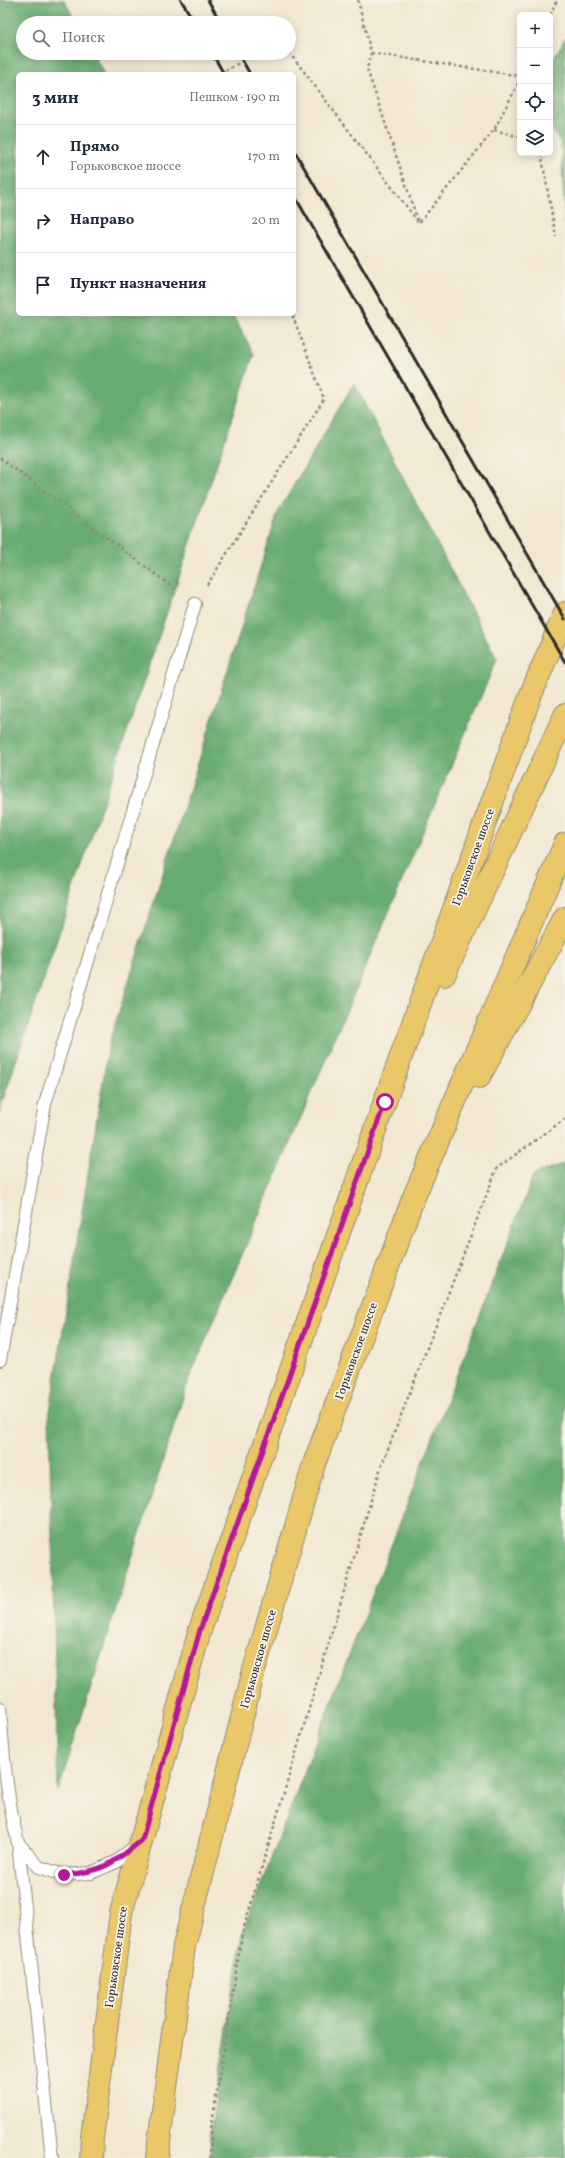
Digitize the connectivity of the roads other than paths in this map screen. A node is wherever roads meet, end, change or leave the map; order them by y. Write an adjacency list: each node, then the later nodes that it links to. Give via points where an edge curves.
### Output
1 (195, 604): 8 (lane, via 45,1104)
2 (565, 613): 6 (main road, Горьковское шоссе, via 531,694)
3 (565, 715): 6 (main road, Горьковское шоссе)
4 (565, 844): 7 (main road, Горьковское шоссе)
5 (565, 918): 7 (main road, Горьковское шоссе)
6 (385, 1102): 10 (main road, Горьковское шоссе, via 200,1630)
7 (413, 1199): 14 (main road, Горьковское шоссе, via 314,1464 253,1674 184,1946)
8 (0, 1360)
9 (0, 1708): 11 (lane, via 3,1760 9,1805)
10 (142, 1840): 11 (lane, via 116,1862 91,1872 64,1875 40,1867); 13 (main road, Горьковское шоссе, via 121,1913)
11 (18, 1844): 12 (lane)
12 (52, 2158)
13 (91, 2158)
14 (157, 2158)

